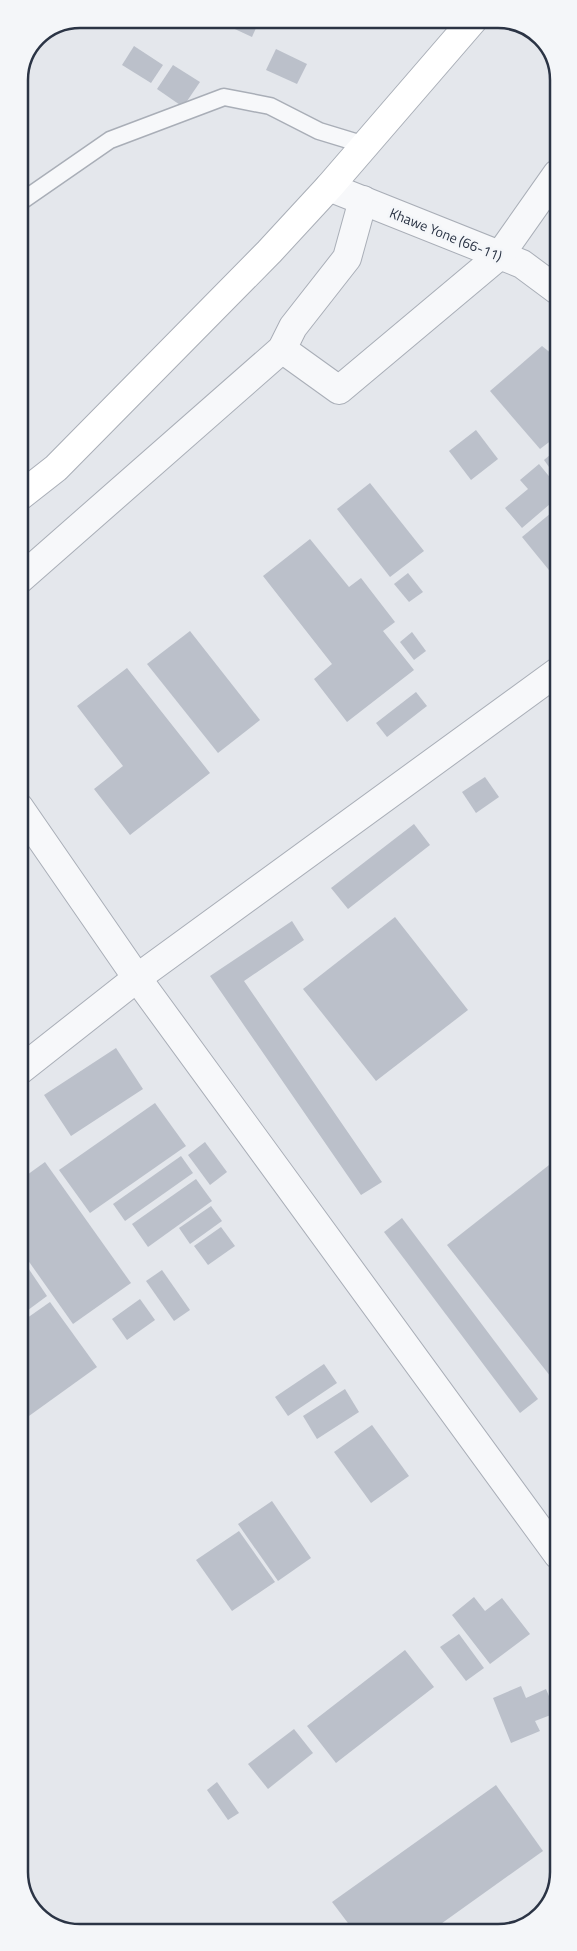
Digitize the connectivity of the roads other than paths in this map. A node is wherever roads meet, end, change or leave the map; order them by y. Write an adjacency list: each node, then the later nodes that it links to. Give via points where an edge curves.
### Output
1 (466, 28): 2 (main road)
2 (364, 145): 4 (main road); 5 (lane, via 319,132 270,106 224,98 110,140)
3 (550, 184): 7 (street)
4 (329, 187): 6 (street, Khawe Yone (66-11)); 10 (main road, via 56,468)
5 (28, 197)
6 (363, 200): 7 (street, Khawe Yone (66-11)); 9 (street, via 347,258 294,327)
7 (500, 255): 8 (street, Khawe Yone (66-11), via 522,264); 9 (street, via 339,390)
8 (550, 285)
9 (282, 349): 11 (street)
10 (28, 490)
11 (28, 572)
12 (550, 677): 14 (street)
13 (28, 820): 14 (street)
14 (137, 978): 15 (street); 16 (street)
15 (28, 1064)
16 (550, 1544)

